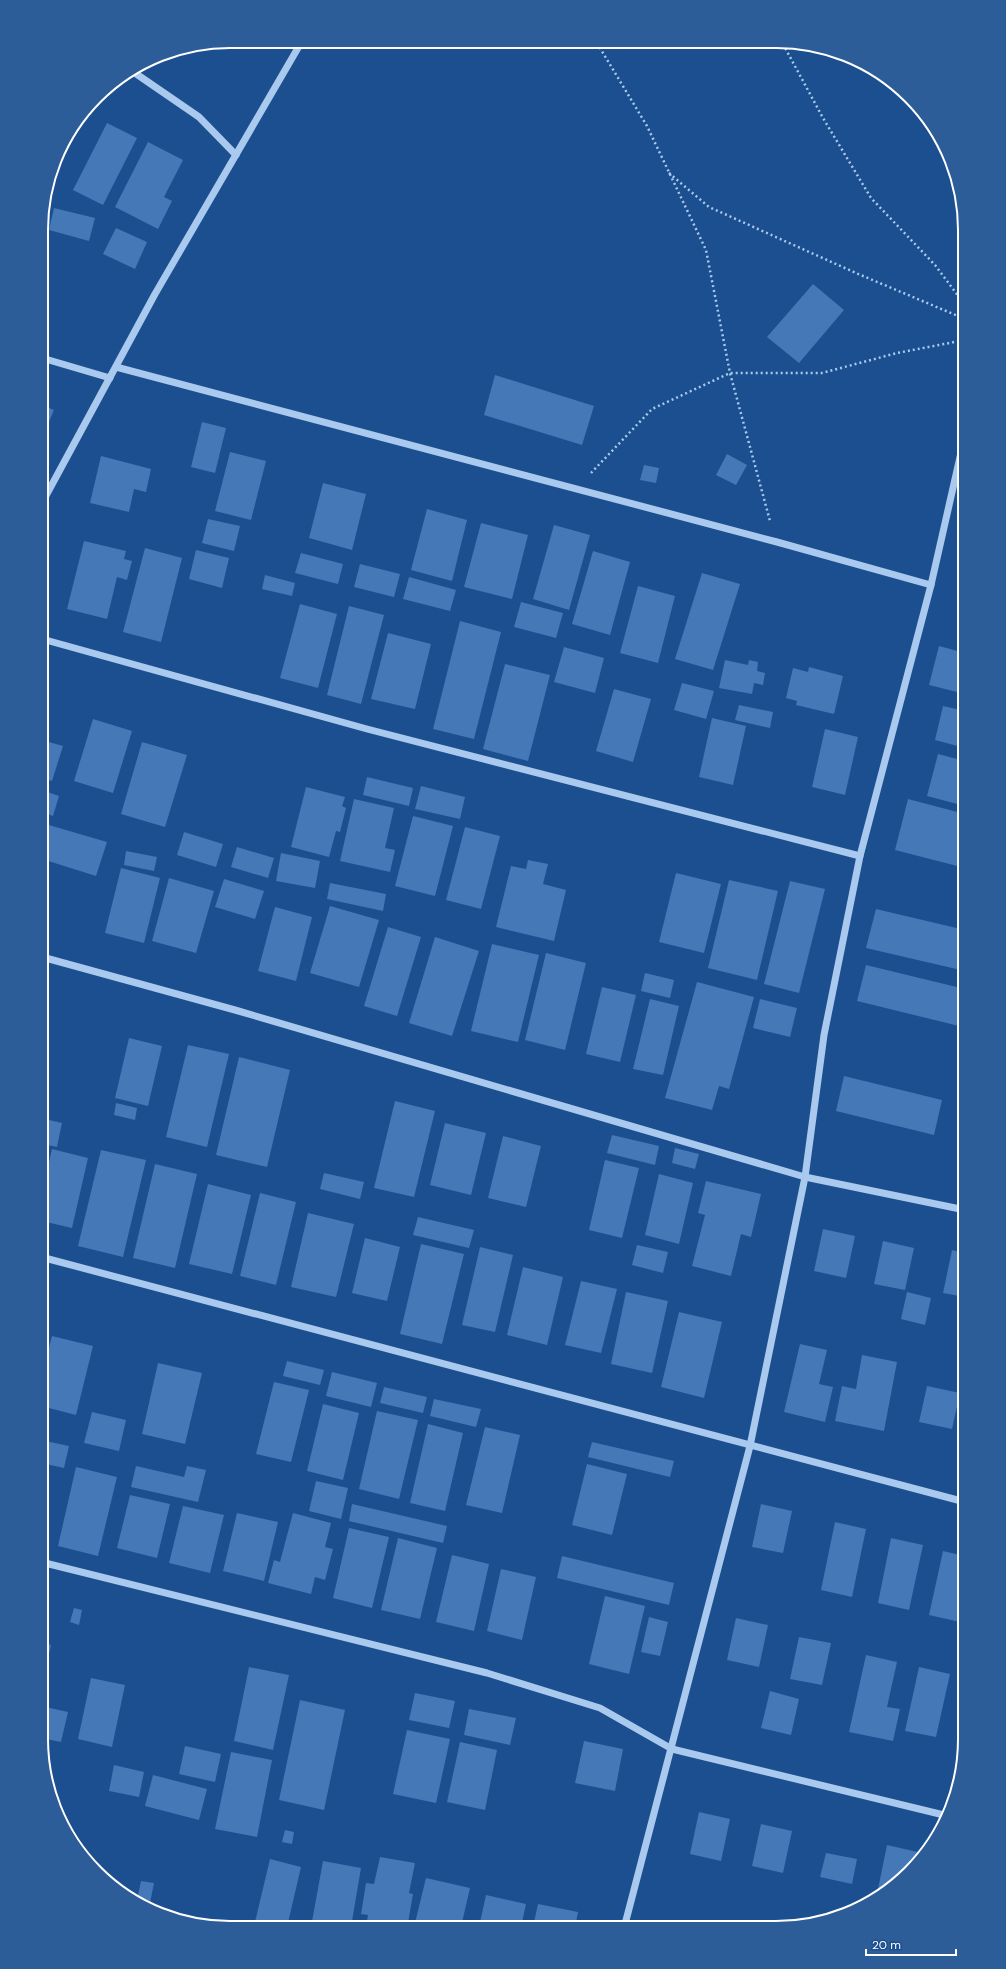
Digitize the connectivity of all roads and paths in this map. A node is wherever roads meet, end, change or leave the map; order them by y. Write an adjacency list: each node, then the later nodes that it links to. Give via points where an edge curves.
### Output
1 (298, 48): 5 (street)
2 (600, 48): 6 (path, via 647,126)
3 (784, 48): 7 (path, via 871,198 934,265)
4 (136, 74): 5 (street, via 199,117)
5 (236, 155): 11 (street, via 155,294)
6 (668, 172): 8 (path, via 709,206 856,273); 12 (path, via 706,250)
7 (958, 296)
8 (958, 315)
9 (958, 341): 12 (path, via 897,353 822,373)
10 (48, 360): 13 (street)
11 (116, 367): 13 (street); 15 (street)
12 (730, 373): 15 (path, via 652,409 592,471); 17 (path)
13 (110, 378): 16 (street)
14 (958, 466): 18 (street)
15 (582, 491): 17 (street)
16 (48, 492)
17 (777, 542): 18 (street)
18 (931, 586): 20 (street)
19 (48, 641): 20 (street, via 367,729)
20 (860, 856): 22 (street, via 824,1035)
21 (48, 959): 22 (street, via 235,1010)
22 (805, 1177): 23 (street); 25 (street)
23 (958, 1209)
24 (48, 1259): 25 (street)
25 (750, 1446): 26 (street); 28 (street)
26 (958, 1500)
27 (48, 1564): 28 (street, via 487,1673 600,1708)
28 (672, 1750): 29 (street); 30 (street)
29 (941, 1814)
30 (626, 1921)

